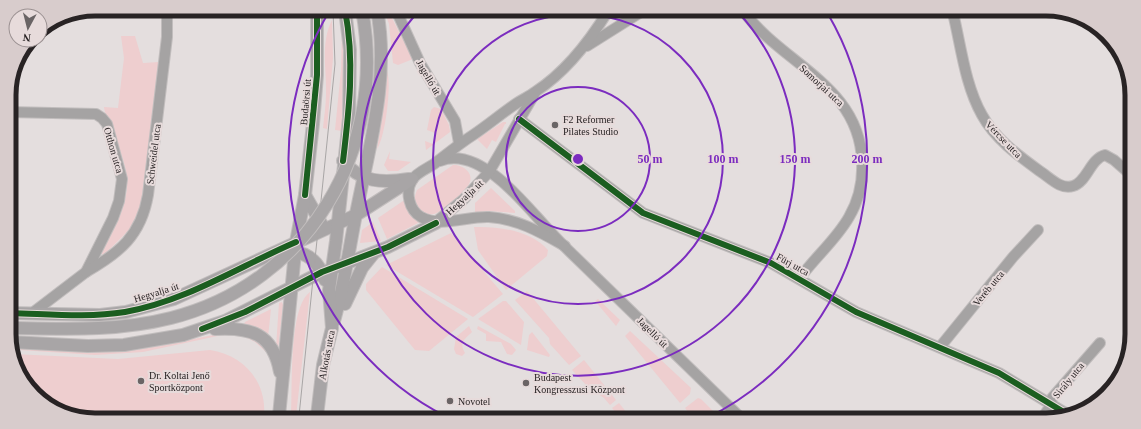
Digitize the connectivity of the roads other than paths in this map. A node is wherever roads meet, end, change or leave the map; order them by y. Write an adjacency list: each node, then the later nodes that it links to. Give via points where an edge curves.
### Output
1 (167, 16): 37 (street, Schweidel utca, via 167,37 148,195 142,220 121,248)
2 (317, 16): 24 (main road, Budaörsi út, via 317,75)
3 (346, 16): 18 (main road, via 351,69 349,118)
4 (363, 16): 42 (main road, bridge, via 367,80 355,145 343,175 322,212 306,234 277,263 229,295 171,318 96,329)
5 (378, 16): 22 (main road, via 381,42 380,93)
6 (399, 16): 17 (street, Jagelló út, via 420,63 455,121)
7 (605, 16): 13 (street, Hegyalja út)
8 (612, 16): 12 (street, via 617,21)
9 (635, 16): 12 (street)
10 (747, 16): 38 (street, Somorjai utca, via 761,32 842,103 854,123 861,146 862,180 854,208 837,235)
11 (954, 16): 20 (street, Vércse utca, via 978,107 983,117 1010,149 1065,187 1077,184 1101,156 1105,155 1114,160)
12 (625, 22): 13 (street)
13 (582, 49): 14 (street, Hegyalja út)
14 (536, 92): 16 (street, Hegyalja út); 17 (street, Hegyalja út)
15 (16, 112): 37 (street, Otthon utca, via 96,114 107,124 122,179 122,188 113,218)
16 (519, 119): 21 (street, Hegyalja út); 38 (street, Fürj utca, via 643,214 756,256)
17 (459, 143): 19 (street, Hegyalja út)
18 (343, 162): 22 (main road); 26 (main road)
19 (436, 162): 21 (street, Jagelló út, via 446,158 457,158); 23 (street, Hegyalja út)
20 (1125, 170)
21 (489, 172): 27 (street, Hegyalja út, via 463,200); 31 (street, Jagelló út, via 536,215)
22 (364, 178): 23 (main road, via 382,182); 25 (main road)
23 (412, 179): 25 (main road, Hegyalja út); 27 (street, via 409,190 412,209 416,214)
24 (305, 195): 28 (main road); 32 (main road, Budaörsi út)
25 (356, 215): 26 (main road, Hegyalja út); 33 (main road)
26 (338, 222): 28 (main road, Hegyalja út); 30 (main road)
27 (436, 223): 31 (street, Jagelló út, via 471,217 511,220 541,232); 34 (main road, Hegyalja út)
28 (324, 229): 30 (main road); 32 (main road, Hegyalja út)
29 (1038, 230): 47 (street, Veréb utca)
30 (336, 241): 33 (main road); 36 (main road)
31 (564, 246): 53 (street, Jagelló út)
32 (296, 247): 36 (main road); 39 (main road); 41 (main road, Hegyalja út, via 267,255 202,287 151,306 100,315)
33 (350, 249): 34 (main road); 35 (main road)
34 (375, 252): 35 (main road, Hegyalja út); 43 (main road, via 354,282)
35 (348, 262): 36 (main road, Hegyalja út); 43 (main road, via 343,292)
36 (327, 270): 39 (main road, Hegyalja út); 43 (main road, Alkotás utca)
37 (86, 272): 41 (street, Otthon utca)
38 (800, 278): 47 (street, Fürj utca, via 856,312)
39 (292, 287): 44 (main road, Hegyalja út, via 245,312); 48 (main road)
40 (16, 313): 41 (main road, Hegyalja út)
41 (31, 314)
42 (16, 328)
43 (332, 328): 52 (main road, Alkotás utca, via 323,365)
44 (202, 329): 45 (main road, Hegyalja út, via 165,339 124,345); 48 (main road, via 246,329 256,333 276,355)
45 (17, 342)
46 (1100, 343): 49 (street, Sirály utca, via 1052,398)
47 (940, 347): 49 (street, Fürj utca, via 999,373)
48 (282, 381): 51 (main road)
49 (1051, 405): 50 (street, Fürj utca); 54 (street, Sirály utca)
50 (1061, 411)
51 (279, 413)
52 (317, 413)
53 (735, 413)
54 (1046, 413)

